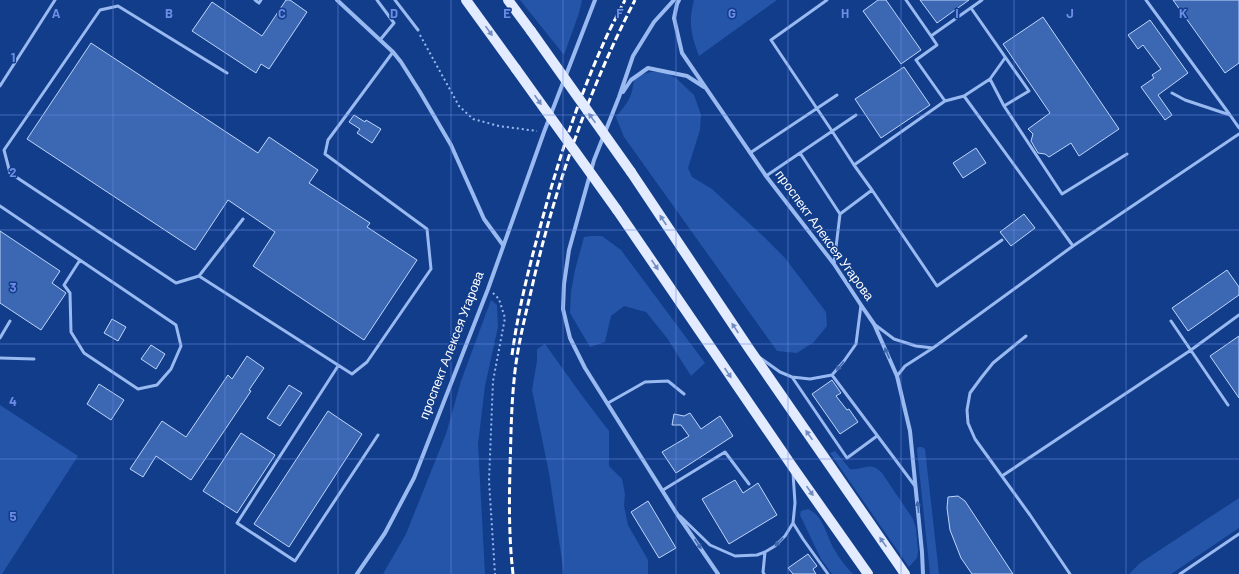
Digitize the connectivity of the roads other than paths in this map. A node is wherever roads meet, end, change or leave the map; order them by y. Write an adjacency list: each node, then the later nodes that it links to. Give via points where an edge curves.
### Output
1 (55, 0): 24 (lane)
2 (255, 0): 3 (lane, via 259,3)
3 (261, 0)
4 (337, 0): 19 (street)
5 (378, 0): 19 (lane, via 394,23)
6 (395, 0): 17 (lane)
7 (466, 0): 74 (main road, one-way to 74, bridge, via 617,210)
8 (508, 0): 61 (main road, one-way to 8, bridge, via 631,172)
9 (595, 0): 48 (street, проспект Алексея Угарова)
10 (674, 0): 29 (street, проспект Алексея Угарова, via 654,22 633,56)
11 (679, 0): 25 (street, проспект Алексея Угарова, via 674,18 682,53)
12 (827, 0): 32 (lane, via 771,40)
13 (906, 0): 18 (lane)
14 (982, 0): 16 (lane)
15 (1146, 0): 34 (lane)
16 (971, 8): 18 (lane); 21 (lane)
17 (418, 30)
18 (931, 36): 30 (lane, via 937,45 916,60)
19 (380, 40): 20 (street)
20 (393, 52): 48 (street, via 451,145 484,219); 65 (lane, via 328,140 325,154 427,229 431,269 367,362 352,374)
21 (1005, 58): 23 (lane); 31 (lane, via 1029,91)
22 (227, 73): 52 (lane, via 118,6 100,10 4,150 10,173 176,283)
23 (990, 80): 28 (lane); 31 (lane)
24 (0, 86)
25 (706, 88): 29 (street, проспект Алексея Угарова, via 687,76 648,68 631,80); 38 (street, проспект Алексея Угарова)
26 (1172, 93): 34 (lane, via 1185,100)
27 (837, 95): 32 (lane)
28 (964, 96): 30 (lane); 49 (lane)
29 (619, 97): 70 (street, проспект Алексея Угарова, via 594,160 570,250 563,309 570,338 585,368)
30 (945, 101): 41 (lane)
31 (1004, 106): 40 (lane, via 1062,194)
32 (817, 108): 36 (lane); 38 (lane)
33 (856, 114): 36 (lane)
34 (1230, 114): 35 (lane)
35 (1239, 128)
36 (832, 131): 39 (lane); 41 (lane)
37 (1239, 134): 49 (lane)
38 (750, 153): 42 (street, проспект Алексея Угарова)
39 (800, 153): 42 (lane); 45 (lane)
40 (1127, 154)
41 (854, 165): 43 (lane)
42 (766, 176): 51 (street, проспект Алексея Угарова)
43 (872, 190): 45 (lane); 47 (lane, via 937,286)
44 (0, 206): 50 (lane)
45 (840, 214): 51 (lane)
46 (243, 219): 52 (lane)
47 (1002, 240)
48 (503, 244): 83 (street, проспект Алексея Угарова, via 414,478 385,533)
49 (1073, 246): 60 (lane)
50 (80, 260): 50 (lane, via 176,325 181,346 171,369 157,385 138,389 84,353 71,332 70,293 64,285)
51 (834, 264): 53 (street, проспект Алексея Угарова)
52 (199, 276): 65 (lane)
53 (861, 305): 57 (street, проспект Алексея Угарова); 66 (lane, one-way to 66, via 856,344)
54 (1239, 315): 62 (lane)
55 (10, 321): 59 (lane)
56 (1170, 321): 62 (lane)
57 (874, 324): 60 (lane, via 894,339); 67 (street, проспект Алексея Угарова, one-way to 57)
58 (1026, 336): 75 (lane, via 993,363 970,393 968,404 968,423 975,439)
59 (0, 338)
60 (933, 348): 67 (lane, via 905,366)
61 (750, 350): 68 (lane, via 780,372); 88 (main road, one-way to 61)
62 (1190, 350): 71 (lane); 75 (lane)
63 (0, 358): 64 (lane)
64 (34, 359)
65 (338, 366): 72 (lane, via 237,523 295,561)
66 (832, 375): 68 (lane, via 810,379); 73 (lane)
67 (897, 376): 77 (street, проспект Алексея Угарова, via 910,431)
68 (792, 377): 73 (lane, via 847,458)
69 (684, 394): 70 (lane, via 668,381 645,382)
70 (608, 403): 78 (street, проспект Алексея Угарова)
71 (1228, 405)
72 (378, 435)
73 (877, 436): 77 (lane)
74 (792, 466): 80 (lane, via 795,503); 87 (main road, one-way to 87)
75 (1002, 476): 90 (lane)
76 (749, 484): 78 (lane, via 725,452)
77 (916, 487): 89 (street, проспект Алексея Угарова, one-way to 77)
78 (663, 490): 79 (street, проспект Алексея Угарова)
79 (677, 514): 82 (lane, via 710,544 735,556 758,555); 84 (street, проспект Алексея Угарова, one-way to 84)
80 (793, 523): 82 (lane, one-way to 82, via 780,541); 86 (lane)
81 (1239, 534): 91 (lane)
82 (765, 552): 85 (lane)
83 (357, 574)
84 (718, 574)
85 (764, 574)
86 (828, 574)
87 (868, 574)
88 (906, 574)
89 (923, 574)
90 (1070, 574)
91 (1180, 574)

